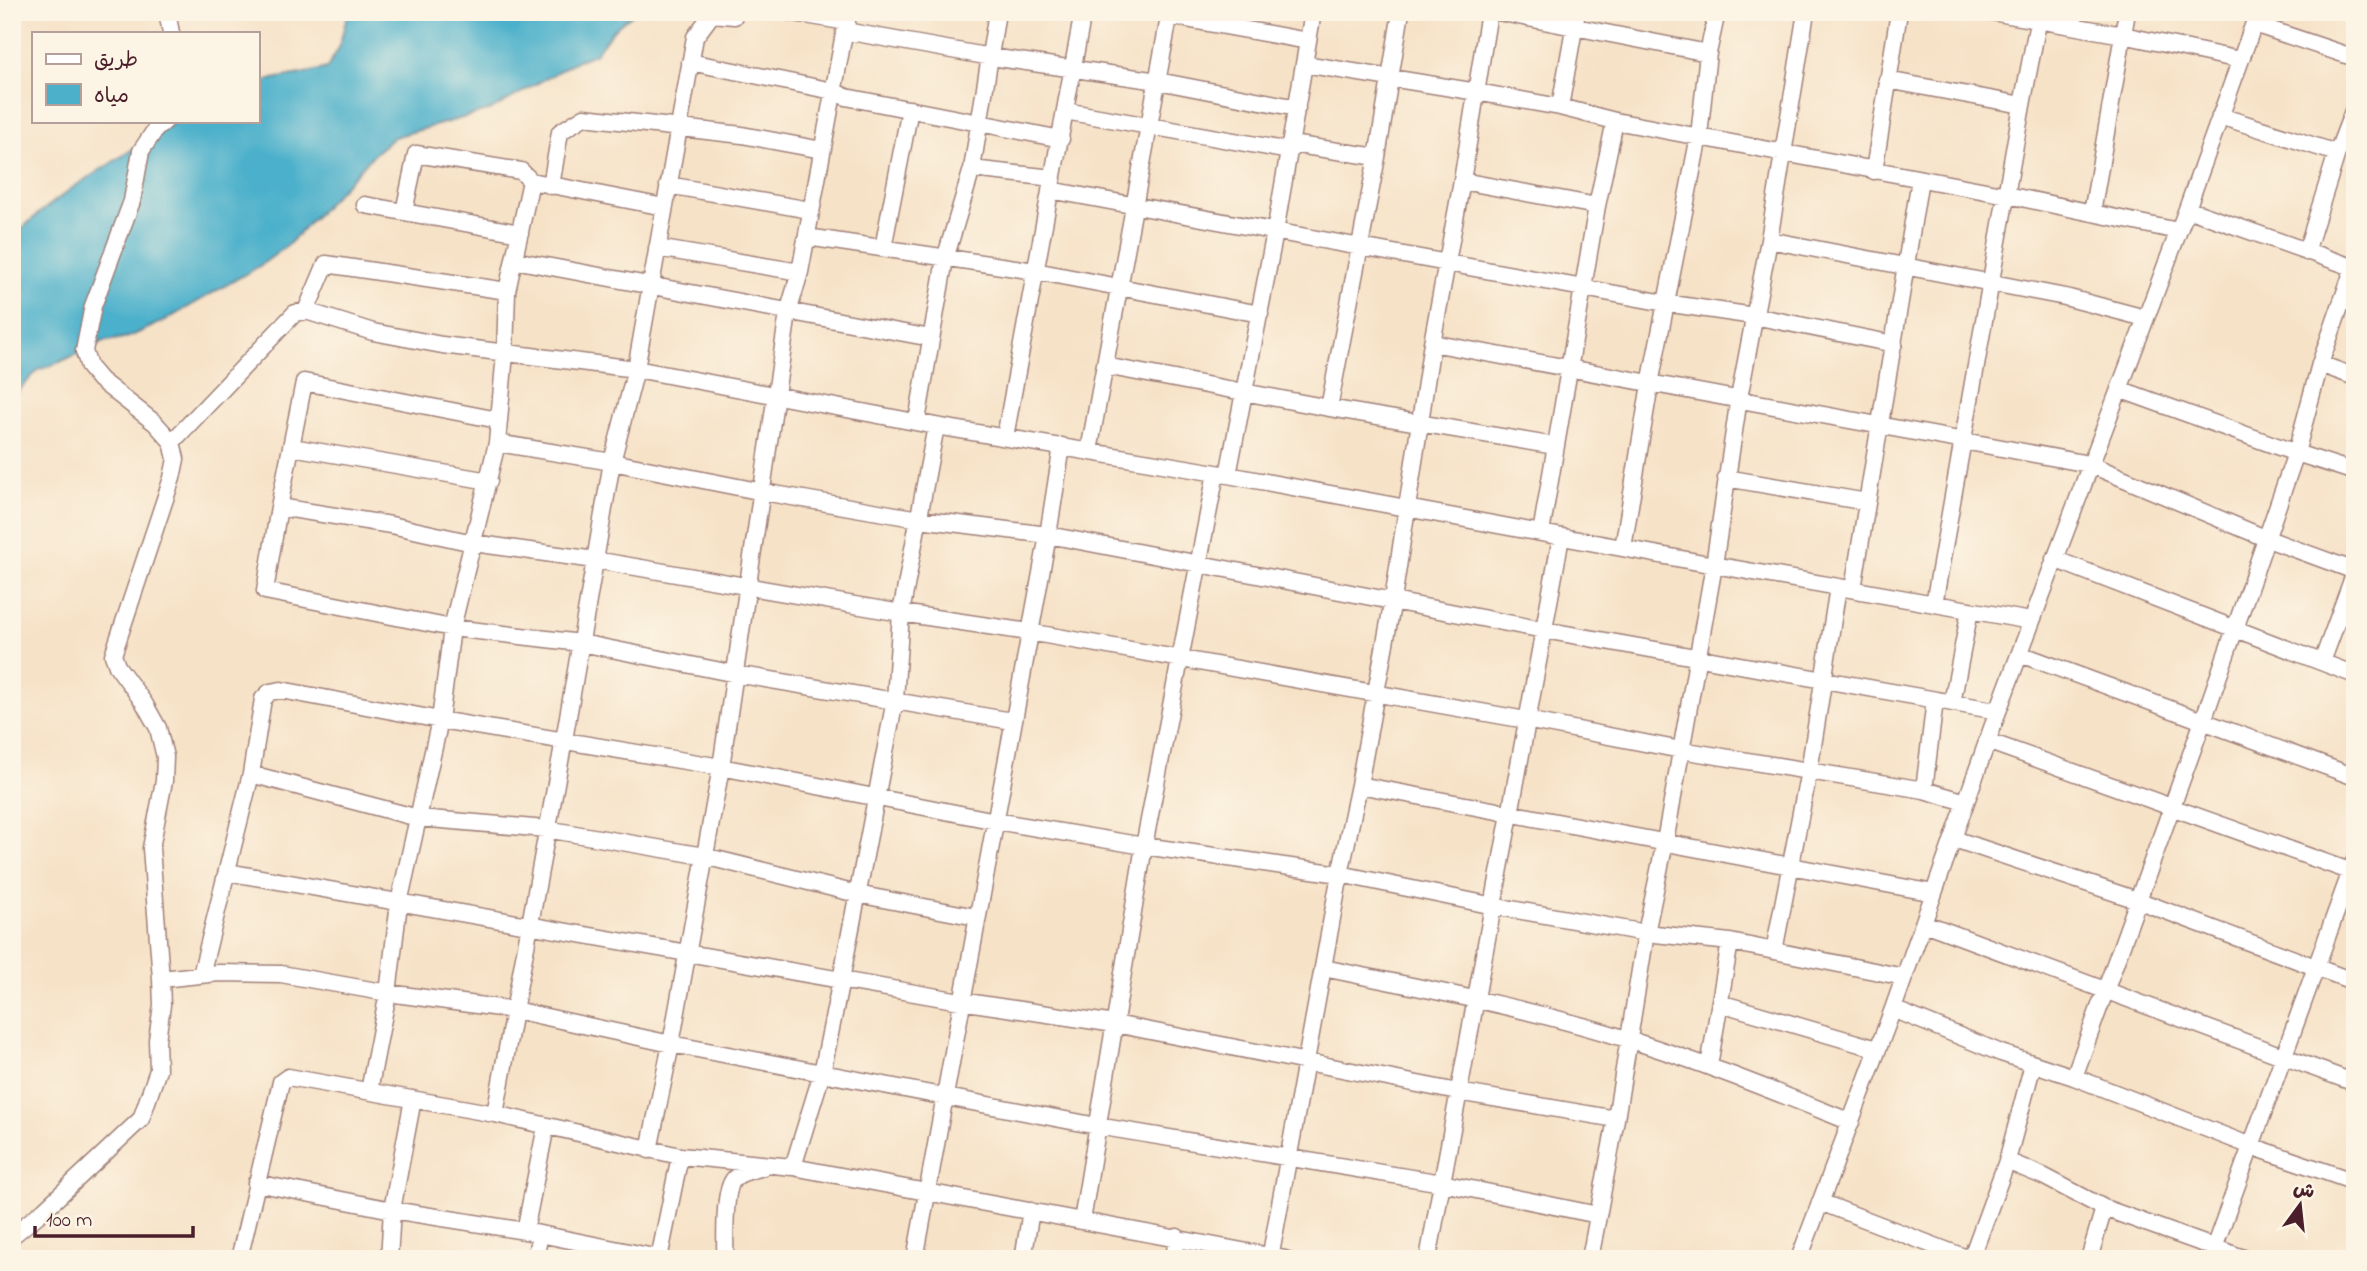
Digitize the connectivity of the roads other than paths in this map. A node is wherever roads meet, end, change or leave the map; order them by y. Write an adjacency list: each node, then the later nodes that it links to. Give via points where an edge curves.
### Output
1 (167, 12): 21 (street)
2 (736, 12): 28 (street, via 734,16 712,14 695,37)
3 (788, 12): 20 (street)
4 (997, 12): 25 (street)
5 (1083, 12): 30 (street)
6 (1313, 12): 23 (street)
7 (1401, 12): 31 (street)
8 (1489, 12): 35 (street)
9 (1498, 12): 19 (street)
10 (1717, 12): 24 (street)
11 (1806, 12): 52 (street)
12 (1899, 12): 32 (street)
13 (1992, 12): 16 (street)
14 (2127, 12): 22 (street)
15 (1170, 14): 18 (street); 33 (street)
16 (2040, 17): 22 (street); 36 (street)
17 (2256, 18): 26 (street); 27 (street)
18 (1230, 19): 23 (street)
19 (1576, 20): 24 (street); 38 (street)
20 (847, 22): 25 (street); 34 (street)
21 (172, 32)
22 (2123, 35): 27 (street); 71 (street)
23 (1308, 41): 29 (street)
24 (1708, 54): 48 (street)
25 (991, 57): 30 (street); 45 (street)
26 (2355, 58)
27 (2241, 60): 42 (street)
28 (690, 62): 34 (street); 47 (street)
29 (1304, 64): 31 (street); 40 (street)
30 (1072, 69): 33 (street); 41 (street)
31 (1391, 78): 35 (street); 54 (street)
32 (1887, 80): 36 (street); 56 (street)
33 (1158, 81): 40 (street); 46 (street)
34 (833, 91): 39 (street); 51 (street)
35 (1478, 92): 38 (street); 59 (street)
36 (2022, 105): 63 (street)
37 (2355, 106): 53 (street)
38 (1560, 107): 43 (street)
39 (910, 108): 45 (street); 79 (street)
40 (1297, 108): 50 (street)
41 (1065, 111): 46 (street); 49 (street)
42 (2220, 116): 53 (street); 68 (street)
43 (1615, 121): 48 (street); 66 (street)
44 (164, 122): 121 (street, via 141,151 132,201 93,306 84,351 100,380)
45 (980, 124): 49 (street); 55 (street)
46 (1149, 126): 50 (street); 65 (street)
47 (677, 127): 51 (street); 61 (street); 62 (street, via 583,117 560,132)
48 (1699, 136): 52 (street); 93 (street)
49 (1061, 139): 60 (street)
50 (1290, 147): 54 (street); 73 (street)
51 (822, 150): 69 (street)
52 (1783, 153): 56 (street); 76 (street)
53 (2337, 153): 80 (street)
54 (1377, 157): 77 (street)
55 (972, 169): 60 (street); 81 (street)
56 (1874, 171): 57 (street)
57 (1920, 180): 63 (street); 84 (street)
58 (531, 181): 62 (street); 70 (street, via 521,171 416,154); 74 (street)
59 (1462, 181): 66 (street); 83 (street)
60 (1052, 184): 65 (street); 86 (street)
61 (668, 185): 67 (street); 69 (street)
62 (551, 186): 67 (street)
63 (2007, 195): 71 (street); 88 (street)
64 (365, 205): 70 (street)
65 (1136, 206): 73 (street); 90 (street)
66 (1597, 206): 91 (street)
67 (664, 207): 78 (street)
68 (2187, 209): 72 (street); 80 (street)
69 (810, 210): 75 (street)
70 (404, 212): 74 (street)
71 (2092, 213): 72 (street)
72 (2178, 231): 98 (street)
73 (1275, 232): 77 (street); 96 (street)
74 (520, 233): 82 (street)
75 (807, 237): 79 (street); 87 (street)
76 (1769, 240): 84 (street); 97 (street)
77 (1360, 246): 83 (street); 113 (street)
78 (657, 248): 87 (street); 89 (street)
79 (883, 248): 81 (street)
80 (2306, 252): 85 (street)
81 (946, 259): 86 (street); 99 (street)
82 (514, 260): 89 (street); 92 (street)
83 (1448, 262): 91 (street); 100 (street)
84 (1905, 265): 88 (street); 101 (street)
85 (2354, 268): 103 (street)
86 (1035, 271): 90 (street); 119 (street)
87 (800, 272): 95 (street)
88 (1992, 282): 98 (street); 120 (street)
89 (651, 286): 95 (street); 105 (street)
90 (1119, 287): 96 (street); 104 (street)
91 (1584, 288): 93 (street); 106 (street)
92 (507, 291): 94 (street, via 326,264); 102 (street)
93 (1665, 303): 97 (street); 108 (street)
94 (306, 311): 102 (street, via 373,332); 121 (street, via 295,313)
95 (788, 313): 99 (street); 111 (street)
96 (1260, 314): 110 (street)
97 (1754, 316): 101 (street); 112 (street)
98 (2145, 318): 109 (street)
99 (931, 338): 115 (street)
100 (1432, 343): 106 (street); 116 (street)
101 (1894, 344): 117 (street)
102 (505, 353): 105 (street); 114 (street)
103 (2320, 364): 107 (street); 127 (street)
104 (1105, 366): 110 (street); 126 (street)
105 (636, 369): 111 (street); 128 (street)
106 (1568, 370): 108 (street); 125 (street)
107 (2355, 377)
108 (1650, 384): 112 (street); 144 (street)
109 (2119, 389): 127 (street); 129 (street)
110 (1244, 390): 113 (street); 131 (street)
111 (777, 397): 115 (street); 134 (street)
112 (1739, 398): 117 (street); 132 (street)
113 (1329, 408): 116 (street)
114 (498, 420): 122 (street); 123 (street, via 304,382)
115 (918, 421): 118 (street)
116 (1420, 423): 125 (street); 137 (street)
117 (1880, 425): 120 (street); 135 (street)
118 (936, 426): 119 (street); 138 (street)
119 (1005, 437): 124 (street)
120 (1962, 440): 129 (street); 153 (street)
121 (173, 442): 217 (street, via 172,478 113,655 158,728 165,757 151,848)
122 (497, 443): 128 (street); 133 (street)
123 (292, 446): 133 (street); 136 (street)
124 (1062, 446): 126 (street); 140 (street)
125 (1555, 446): 139 (street)
126 (1089, 451): 131 (street)
127 (2296, 453): 130 (street); 142 (street)
128 (612, 462): 134 (street); 146 (street)
129 (2089, 464): 142 (street); 145 (street)
130 (2355, 472)
131 (1222, 474): 137 (street); 147 (street)
132 (1726, 478): 135 (street); 148 (street)
133 (489, 481): 143 (street)
134 (763, 492): 138 (street); 150 (street)
135 (1867, 502): 151 (street)
136 (279, 507): 143 (street); 157 (street, via 265,591)
137 (1408, 509): 139 (street); 152 (street)
138 (919, 519): 140 (street); 155 (street)
139 (1541, 533): 141 (street)
140 (1048, 535): 147 (street); 160 (street)
141 (1561, 537): 144 (street); 159 (street)
142 (2266, 538): 149 (street); 158 (street)
143 (472, 543): 146 (street); 157 (street)
144 (1623, 548): 148 (street)
145 (2054, 559): 156 (street); 158 (street)
146 (595, 560): 150 (street); 161 (street)
147 (1200, 563): 152 (street); 164 (street)
148 (1714, 565): 151 (street); 163 (street)
149 (2355, 572): 165 (street)
150 (748, 585): 155 (street); 166 (street)
151 (1845, 588): 153 (street); 168 (street)
152 (1393, 600): 159 (street); 169 (street)
153 (1934, 604): 154 (street)
154 (1970, 610): 156 (street); 171 (street)
155 (901, 613): 160 (street); 170 (street)
156 (2031, 621): 162 (street)
157 (452, 628): 161 (street); 173 (street)
158 (2235, 628): 165 (street); 176 (street)
159 (1544, 629): 163 (street); 174 (street)
160 (1029, 632): 164 (street); 175 (street)
161 (581, 643): 166 (street); 177 (street)
162 (2020, 654): 172 (street); 176 (street)
163 (1698, 657): 168 (street); 179 (street)
164 (1180, 660): 169 (street); 195 (street)
165 (2322, 662): 167 (street)
166 (736, 674): 170 (street); 180 (street)
167 (2355, 675)
168 (1824, 679): 171 (street); 181 (street)
169 (1375, 694): 174 (street); 184 (street)
170 (895, 700): 175 (street); 186 (street)
171 (1944, 701): 172 (street); 185 (street)
172 (1998, 711): 178 (street)
173 (440, 720): 177 (street); 182 (street, via 281,690 270,692 263,699); 190 (street)
174 (1527, 720): 179 (street); 189 (street)
175 (1012, 721): 191 (street)
176 (2203, 721): 183 (street); 188 (street)
177 (564, 740): 180 (street); 192 (street)
178 (1987, 741): 187 (street); 188 (street)
179 (1681, 750): 181 (street); 194 (street)
180 (721, 767): 186 (street); 196 (street)
181 (1809, 771): 185 (street); 197 (street)
182 (251, 774): 190 (street); 199 (street)
183 (2355, 777)
184 (1359, 785): 189 (street); 200 (street)
185 (1924, 790): 187 (street)
186 (876, 797): 191 (street); 202 (street)
187 (1966, 802): 193 (street)
188 (2172, 808): 198 (street); 203 (street)
189 (1510, 814): 194 (street); 205 (street)
190 (418, 818): 192 (street); 204 (street)
191 (996, 821): 195 (street); 206 (street)
192 (546, 829): 196 (street); 208 (street)
193 (1954, 839): 201 (street); 203 (street)
194 (1665, 842): 197 (street); 209 (street)
195 (1144, 846): 200 (street); 227 (street)
196 (704, 856): 202 (street); 212 (street)
197 (1791, 866): 201 (street); 211 (street)
198 (2353, 868): 213 (street)
199 (227, 872): 204 (street); 215 (street)
200 (1340, 874): 205 (street); 214 (street)
201 (1934, 893): 207 (street)
202 (857, 894): 206 (street); 218 (street)
203 (2137, 900): 213 (street); 220 (street)
204 (399, 903): 208 (street); 221 (street)
205 (1494, 906): 209 (street); 222 (street)
206 (976, 917): 223 (street)
207 (1924, 923): 216 (street); 220 (street)
208 (529, 925): 212 (street); 226 (street)
209 (1646, 933): 210 (street); 228 (street)
210 (1730, 942): 211 (street); 224 (street)
211 (1774, 951): 216 (street)
212 (687, 954): 218 (street); 229 (street)
213 (2315, 966): 219 (street); 231 (street)
214 (1323, 968): 222 (street); 232 (street)
215 (201, 975): 217 (street); 221 (street, via 281,974)
216 (1904, 977): 225 (street)
217 (161, 979): 265 (street, via 158,1070 141,1118)
218 (841, 980): 223 (street); 235 (street)
219 (2355, 982)
220 (2104, 990): 231 (street); 236 (street)
221 (388, 993): 226 (street); 238 (street)
222 (1476, 999): 228 (street); 239 (street)
223 (960, 1001): 227 (street); 240 (street)
224 (1720, 1003): 230 (street); 234 (street)
225 (1893, 1009): 230 (street); 233 (street)
226 (514, 1010): 229 (street); 242 (street)
227 (1115, 1024): 232 (street); 246 (street)
228 (1628, 1039): 234 (street); 243 (street)
229 (671, 1044): 235 (street); 248 (street)
230 (1877, 1049): 244 (street)
231 (2283, 1056): 237 (street); 247 (street)
232 (1305, 1062): 239 (street); 250 (street)
233 (2033, 1065): 236 (street); 251 (street)
234 (1709, 1066): 244 (street)
235 (822, 1073): 240 (street); 253 (street)
236 (2074, 1077): 247 (street)
237 (2355, 1083)
238 (369, 1091): 241 (street); 255 (street, via 284,1079)
239 (1458, 1092): 243 (street); 256 (street)
240 (943, 1097): 246 (street); 257 (street)
241 (412, 1099): 242 (street); 260 (street)
242 (495, 1114): 245 (street)
243 (1616, 1119): 262 (street)
244 (1851, 1122): 258 (street)
245 (546, 1126): 248 (street); 264 (street)
246 (1097, 1126): 250 (street); 263 (street)
247 (2251, 1146): 254 (street); 267 (street)
248 (649, 1150): 249 (street)
249 (680, 1156): 252 (street); 272 (street)
250 (1287, 1159): 256 (street); 268 (street)
251 (2007, 1161): 259 (street); 280 (street)
252 (770, 1165): 253 (street); 273 (street, via 736,1176 730,1184)
253 (793, 1167): 257 (street)
254 (2355, 1182)
255 (256, 1183): 260 (street); 269 (street)
256 (1442, 1183): 262 (street); 277 (street)
257 (927, 1193): 261 (street); 274 (street)
258 (1820, 1202): 279 (street); 280 (street)
259 (2104, 1208): 267 (street); 281 (street)
260 (391, 1210): 264 (street); 270 (street)
261 (1031, 1211): 263 (street); 275 (street)
262 (1598, 1215): 278 (street)
263 (1082, 1221): 266 (street)
264 (533, 1232): 271 (street); 272 (street)
265 (12, 1236)
266 (1177, 1237): 268 (street); 276 (street)
267 (2214, 1248): 282 (street)
268 (1275, 1258)
269 (239, 1259)
270 (389, 1259)
271 (535, 1259)
272 (659, 1259)
273 (725, 1259)
274 (915, 1259)
275 (1023, 1259)
276 (1174, 1259)
277 (1428, 1259)
278 (1590, 1259)
279 (1799, 1259)
280 (1970, 1259)
281 (2089, 1259)
282 (2246, 1259)

